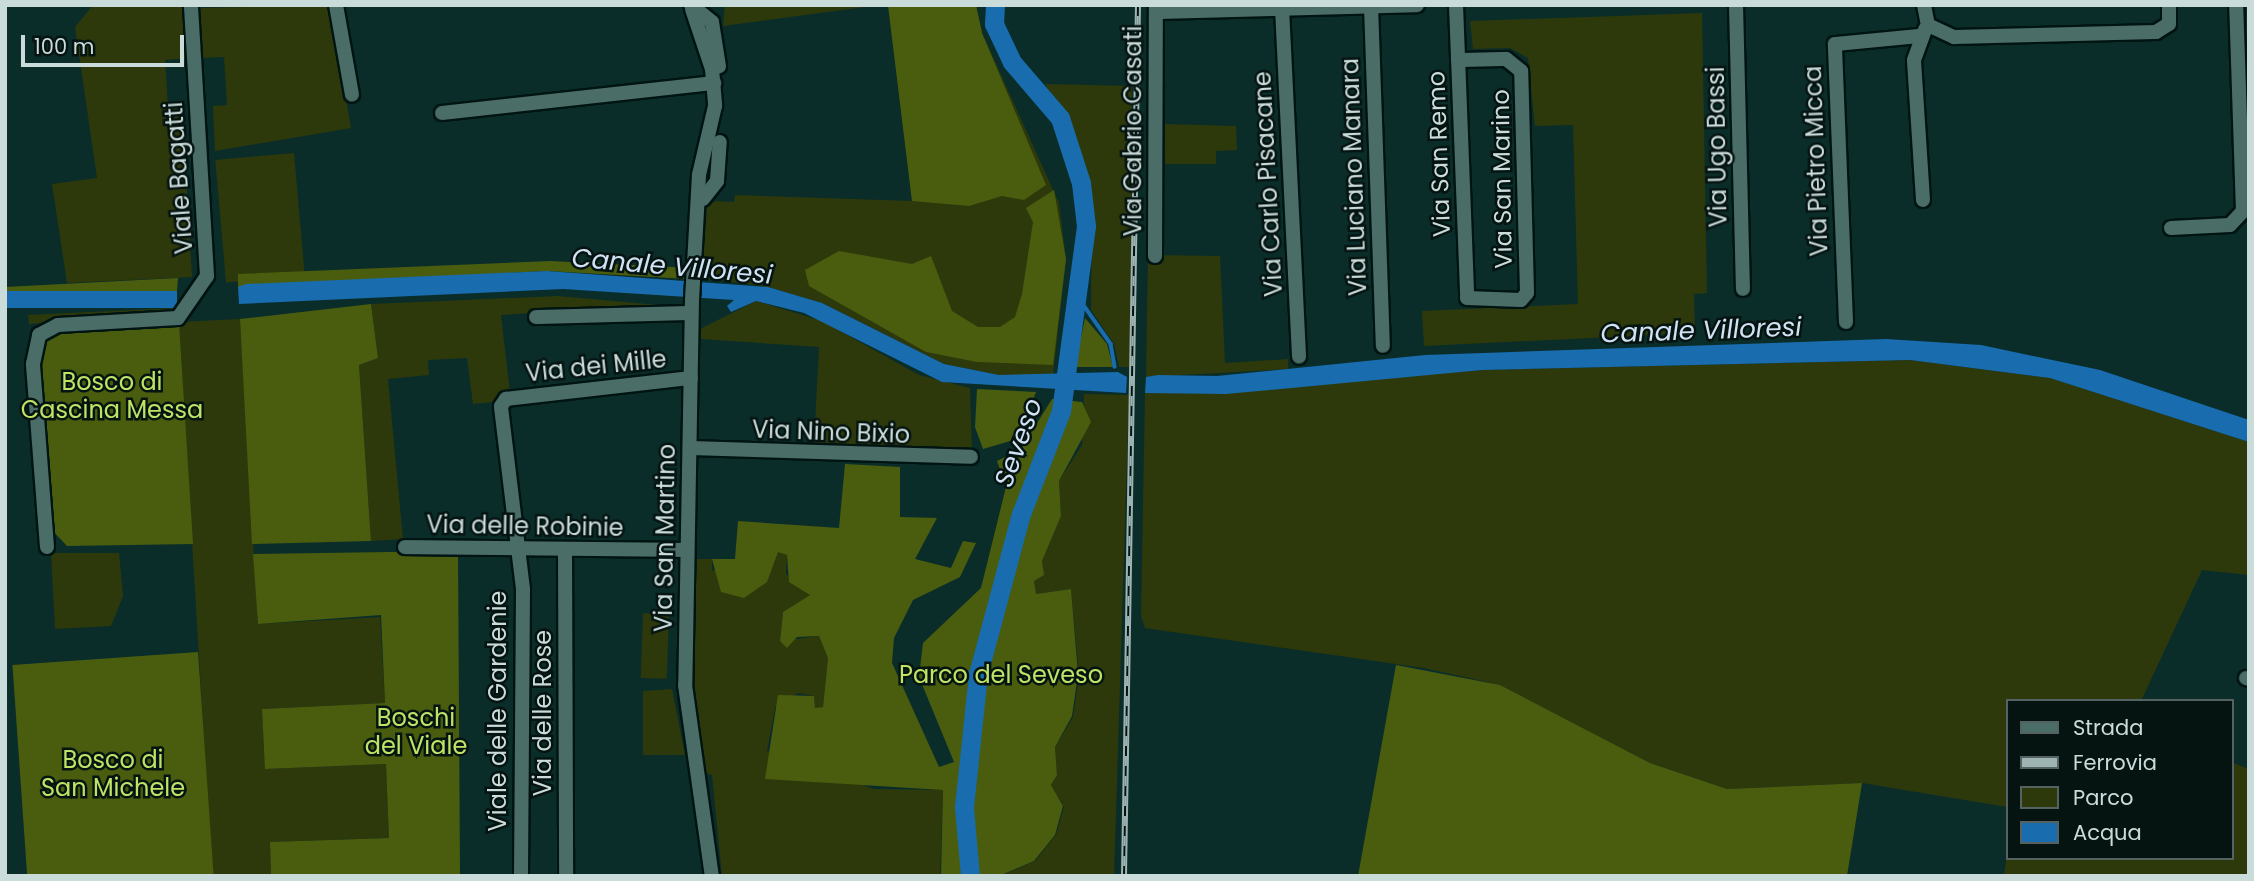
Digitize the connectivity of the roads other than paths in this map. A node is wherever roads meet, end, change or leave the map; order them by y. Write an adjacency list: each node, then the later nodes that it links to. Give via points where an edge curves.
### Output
1 (191, 5): 33 (street, Viale Bagatti, via 207,276 178,318 58,325 39,335 33,364)
2 (336, 5): 16 (street)
3 (1417, 5): 9 (street)
4 (1455, 5): 14 (street, Via San Remo)
5 (1736, 5): 22 (street, Via Ugo Bassi)
6 (1924, 5): 13 (street)
7 (2169, 5): 13 (street, via 2169,21 2156,32 1954,37)
8 (2236, 5): 20 (street, via 2244,211 2230,225)
9 (1371, 6): 11 (street); 27 (street, Via Luciano Manara)
10 (692, 7): 15 (street, Via San Martino); 18 (street, Via San Martino, via 712,22 722,88 717,181)
11 (1282, 8): 12 (street); 28 (street, Via Carlo Pisacane)
12 (1156, 9): 21 (street, Via Gabrio Casati)
13 (1924, 31): 19 (street, via 1914,60); 26 (street, Via Pietro Micca, via 1835,44)
14 (1458, 60): 23 (street, Via San Remo); 23 (street, Via San Marino, via 1513,61 1522,79 1527,293 1521,300)
15 (714, 83): 17 (street); 18 (street, Via San Martino, via 712,136 699,175)
16 (352, 95)
17 (442, 113)
18 (703, 199): 24 (street, Via San Martino)
19 (1923, 200)
20 (2171, 228)
21 (1155, 256)
22 (1743, 289)
23 (1469, 300)
24 (692, 306): 25 (street); 29 (street, Via San Martino)
25 (536, 317)
26 (1846, 322)
27 (1383, 346)
28 (1299, 357)
29 (691, 378): 30 (street, Via dei Mille); 31 (street, Via San Martino)
30 (506, 399): 35 (street, Viale delle Gardenie, via 499,415)
31 (690, 448): 32 (street, Via Nino Bixio); 37 (street, Via San Martino)
32 (971, 457)
33 (47, 547)
34 (405, 547): 35 (street, Via delle Robinie)
35 (514, 547): 36 (street, Via delle Robinie); 38 (street, Viale delle Gardenie, via 523,589)
36 (565, 549): 37 (street, Via delle Robinie); 39 (street, Via delle Rose)
37 (685, 550): 40 (street, Via San Martino, via 686,705)
38 (520, 876)
39 (566, 876)
40 (712, 876)

